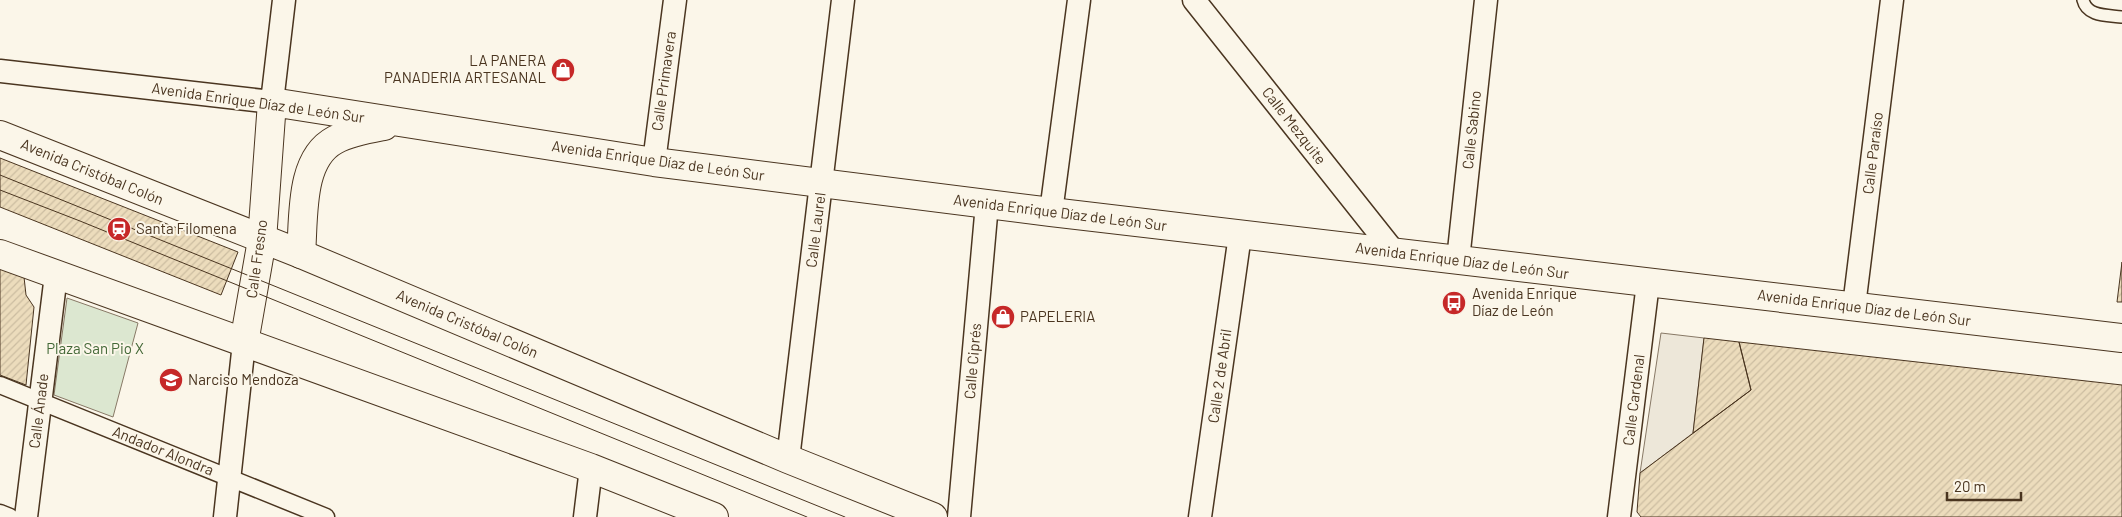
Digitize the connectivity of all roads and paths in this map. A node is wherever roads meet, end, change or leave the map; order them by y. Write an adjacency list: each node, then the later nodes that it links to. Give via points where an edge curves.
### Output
1 (284, 0): 11 (street, Calle Fresno)
2 (675, 0): 14 (street, Calle Primavera)
3 (843, 0): 15 (street, Calle Laurel)
4 (1079, 0): 17 (street)
5 (1194, 0): 20 (street, Calle Mezquite)
6 (1486, 0): 23 (street, Calle Sabino)
7 (1892, 0): 26 (street, Calle Paraíso)
8 (2083, 0): 9 (lane, via 2089,11)
9 (2122, 17)
10 (0, 71): 11 (street, Avenida Enrique Díaz de León Sur)
11 (272, 102): 12 (main road, Avenida Enrique Díaz de León Sur); 19 (main road, Calle Fresno)
12 (399, 122): 14 (main road, Avenida Enrique Díaz de León Sur); 22 (main road, via 350,133 319,152 308,175)
13 (0, 135): 19 (main road, Avenida Cristóbal Colón)
14 (654, 162): 15 (main road, Avenida Enrique Díaz de León Sur)
15 (822, 183): 16 (main road, Avenida Enrique Díaz de León Sur); 31 (street, Calle Laurel)
16 (987, 204): 17 (main road, Avenida Enrique Díaz de León Sur); 42 (street, Calle Ciprés)
17 (1051, 212): 18 (main road, Avenida Enrique Díaz de León Sur)
18 (1240, 235): 20 (main road, Avenida Enrique Díaz de León Sur); 43 (street, Calle 2 de Abril)
19 (262, 240): 22 (main road, Avenida Cristóbal Colón); 28 (main road, Calle Fresno)
20 (1395, 253): 23 (main road, Avenida Enrique Díaz de León Sur)
21 (0, 254): 24 (main road)
22 (301, 254): 31 (main road, Avenida Cristóbal Colón)
23 (1458, 260): 25 (main road, Avenida Enrique Díaz de León Sur)
24 (56, 275): 28 (main road); 30 (street, Calle Ánade)
25 (1648, 283): 26 (main road, Avenida Enrique Díaz de León Sur); 44 (street, Calle Cardenal)
26 (1854, 306): 27 (main road, Avenida Enrique Díaz de León Sur)
27 (2122, 338)
28 (244, 343): 32 (main road); 33 (street, Calle Fresno)
29 (0, 385): 30 (street, Andador Alondra)
30 (40, 401): 33 (street, Andador Alondra); 36 (street, Calle Ánade)
31 (788, 459): 41 (main road, Avenida Cristóbal Colón)
32 (592, 468): 39 (street); 40 (main road)
33 (230, 478): 37 (street, Calle Fresno); 38 (street, Andador Alondra)
34 (0, 513): 35 (street)
35 (10, 517)
36 (26, 517)
37 (225, 517)
38 (326, 517)
39 (585, 517)
40 (714, 517)
41 (932, 517)
42 (958, 517)
43 (1200, 517)
44 (1619, 517)

